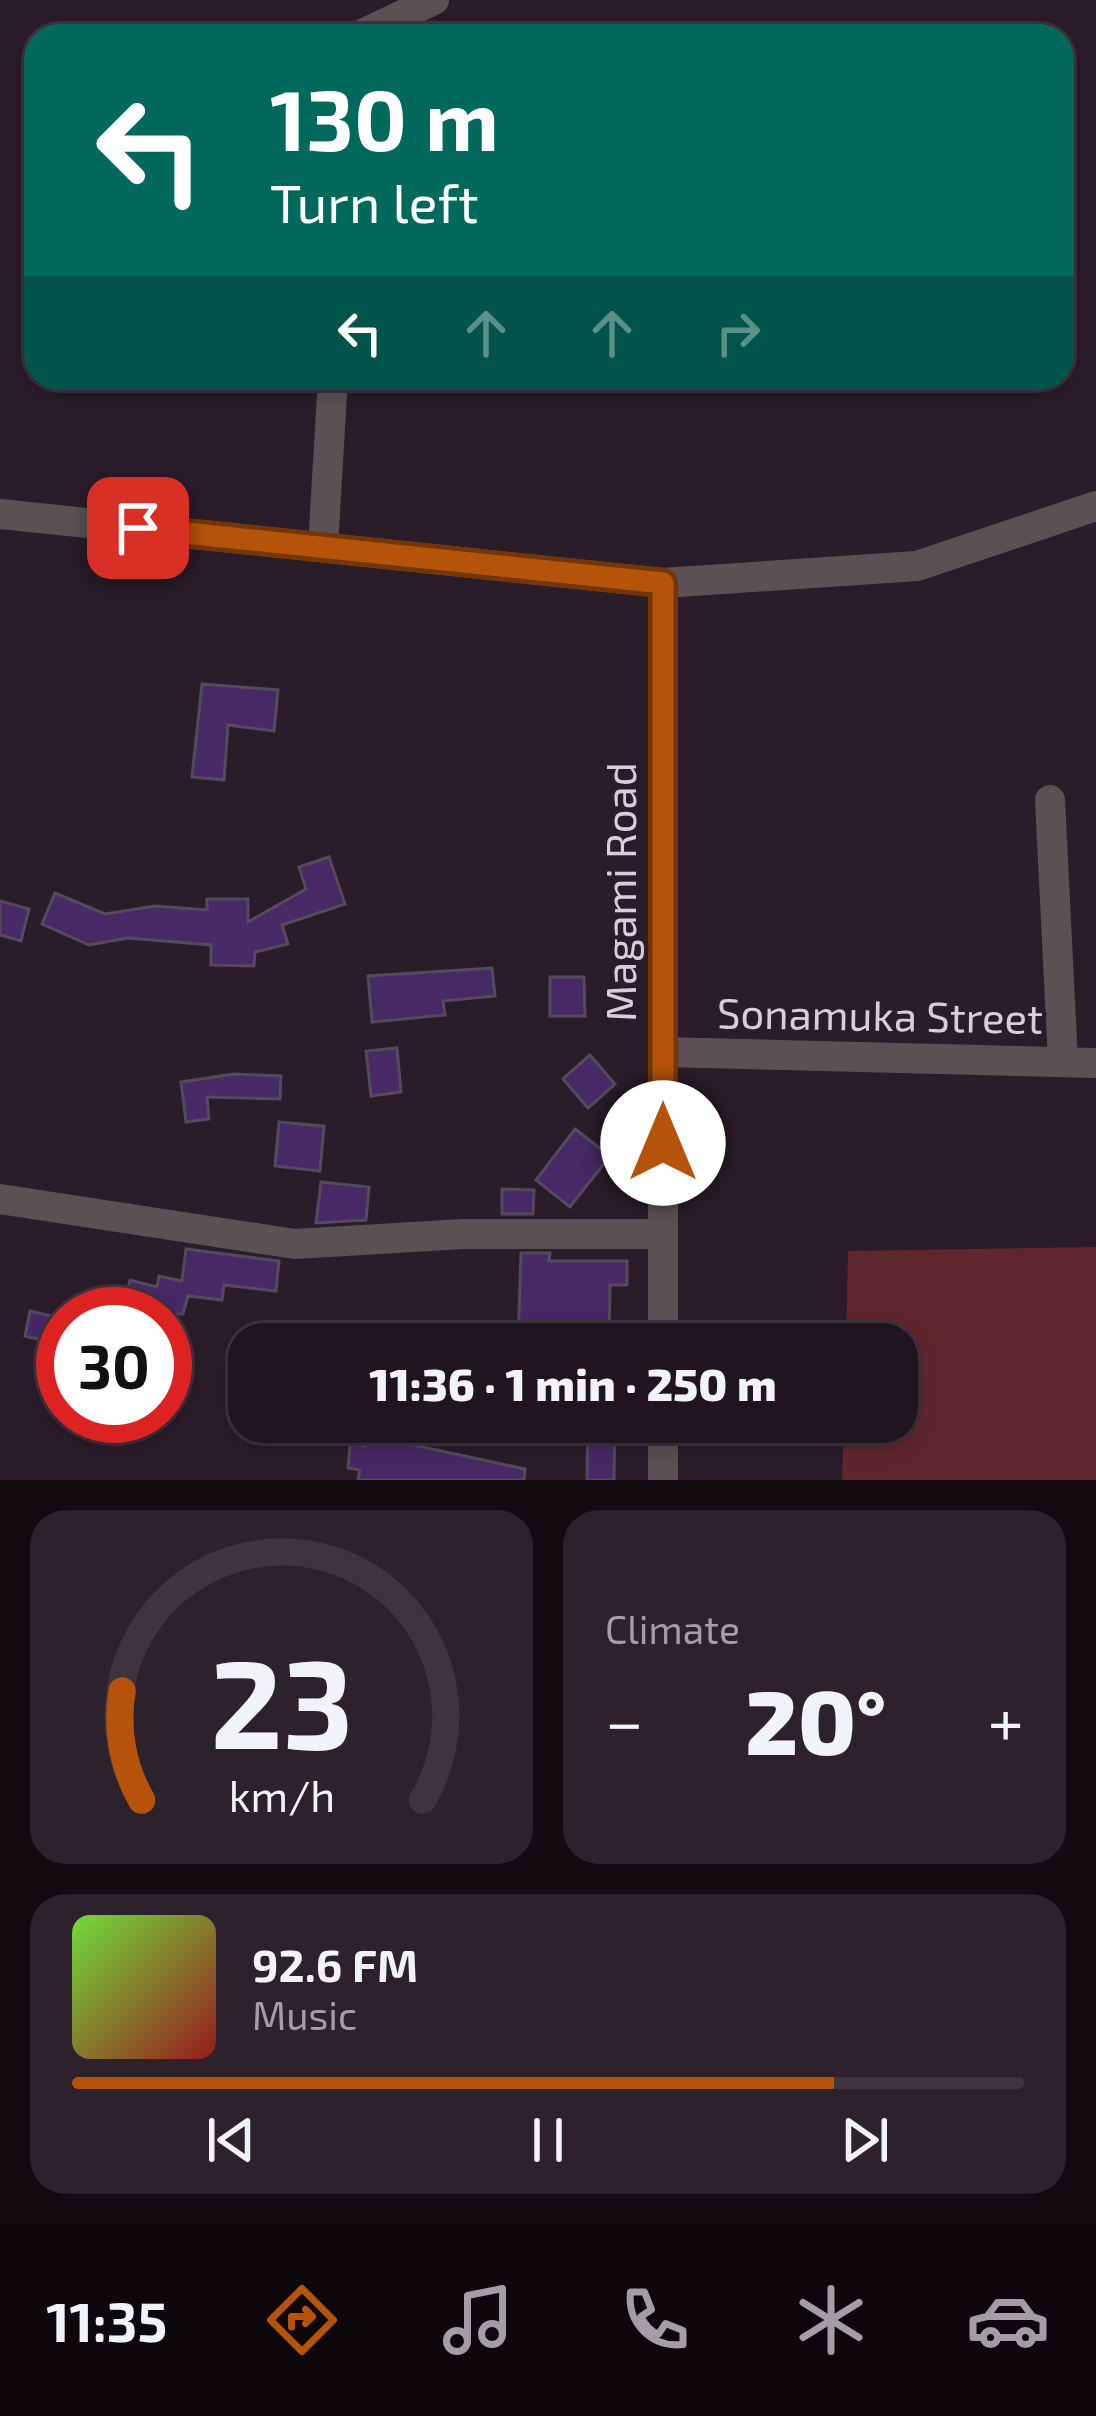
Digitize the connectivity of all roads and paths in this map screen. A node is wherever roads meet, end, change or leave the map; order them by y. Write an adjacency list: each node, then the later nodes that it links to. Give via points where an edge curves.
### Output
1 (434, 0): 2 (street)
2 (383, 24)
3 (332, 390): 6 (street)
4 (1096, 506): 7 (street, via 917,566)
5 (0, 514): 6 (street)
6 (323, 546): 7 (street)
7 (663, 583): 9 (street, Magami Road)
8 (1050, 800): 10 (street)
9 (663, 1052): 10 (street, Sonamuka Street); 13 (street, Magami Road)
10 (1063, 1062): 11 (street, Sonamuka Street)
11 (1096, 1063)
12 (0, 1199): 13 (street, via 295,1244)
13 (663, 1234): 14 (street, Magami Road)
14 (663, 1323)
15 (663, 1443): 16 (street)
16 (663, 1480)

